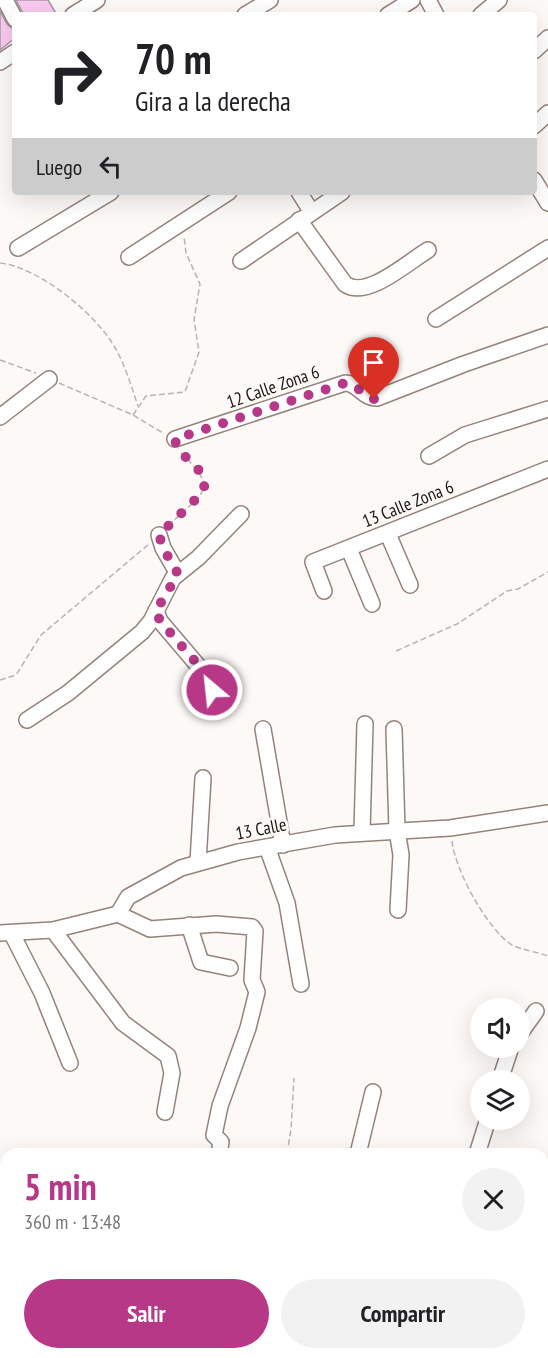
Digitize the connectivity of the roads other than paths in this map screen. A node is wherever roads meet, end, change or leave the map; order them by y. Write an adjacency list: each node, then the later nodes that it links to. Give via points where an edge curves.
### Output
1 (5, 0): 8 (street)
2 (270, 0): 5 (street)
3 (412, 0): 6 (street)
4 (499, 0): 7 (street)
5 (250, 12)
6 (393, 12)
7 (485, 12)
8 (12, 13)
9 (548, 38): 10 (street)
10 (537, 48)
11 (548, 113): 12 (street)
12 (537, 123)
13 (537, 185): 18 (street)
14 (106, 195): 20 (street)
15 (225, 195): 23 (street)
16 (300, 195): 19 (street)
17 (337, 195): 19 (street)
18 (548, 203)
19 (305, 215): 22 (street, via 345,284 353,288 373,285); 24 (street)
20 (18, 248)
21 (548, 248): 25 (street)
22 (428, 250)
23 (129, 257)
24 (242, 261)
25 (436, 319)
26 (548, 335): 30 (street, 12 Calle Zona 6, via 377,398 368,398 345,383)
27 (49, 379): 29 (street)
28 (548, 409): 31 (street, via 465,435)
29 (0, 417)
30 (175, 439)
31 (429, 456)
32 (548, 469): 34 (street, 13 Calle Zona 6)
33 (241, 514): 37 (street)
34 (388, 534): 36 (street, 13 Calle Zona 6); 38 (street)
35 (159, 535): 37 (street)
36 (349, 549): 39 (street, 13 Calle Zona 6, via 312,562); 40 (street)
37 (178, 574): 41 (street)
38 (410, 585)
39 (324, 591)
40 (372, 604)
41 (156, 611): 42 (street, via 160,621 211,681 212,690); 43 (street, via 142,632 68,693)
42 (205, 701)
43 (27, 720)
44 (364, 724): 50 (street)
45 (262, 729): 51 (street)
46 (394, 729): 49 (street)
47 (203, 778): 53 (street)
48 (548, 813): 49 (street, 13 Calle, via 450,828)
49 (397, 830): 50 (street, 13 Calle); 54 (street, via 401,864)
50 (362, 832): 51 (street, 13 Calle)
51 (283, 845): 52 (street, 13 Calle)
52 (267, 848): 53 (street, 13 Calle); 60 (street, via 287,903)
53 (198, 862): 55 (street, 13 Calle, via 128,897)
54 (399, 910)
55 (118, 914): 56 (street, via 150,929); 57 (street)
56 (189, 925): 59 (street, via 201,962); 67 (street, via 236,925 255,931 252,980 257,992 220,1106 214,1135 221,1142)
57 (53, 930): 58 (street); 65 (street, via 123,1023 168,1056 172,1073)
58 (6, 933): 63 (street, via 42,993)
59 (230, 968)
60 (301, 984)
61 (536, 1011): 62 (street)
62 (530, 1019)
63 (70, 1063)
64 (373, 1092): 68 (street)
65 (165, 1112)
66 (485, 1130): 69 (street)
67 (220, 1148)
68 (359, 1148)
69 (479, 1148)

